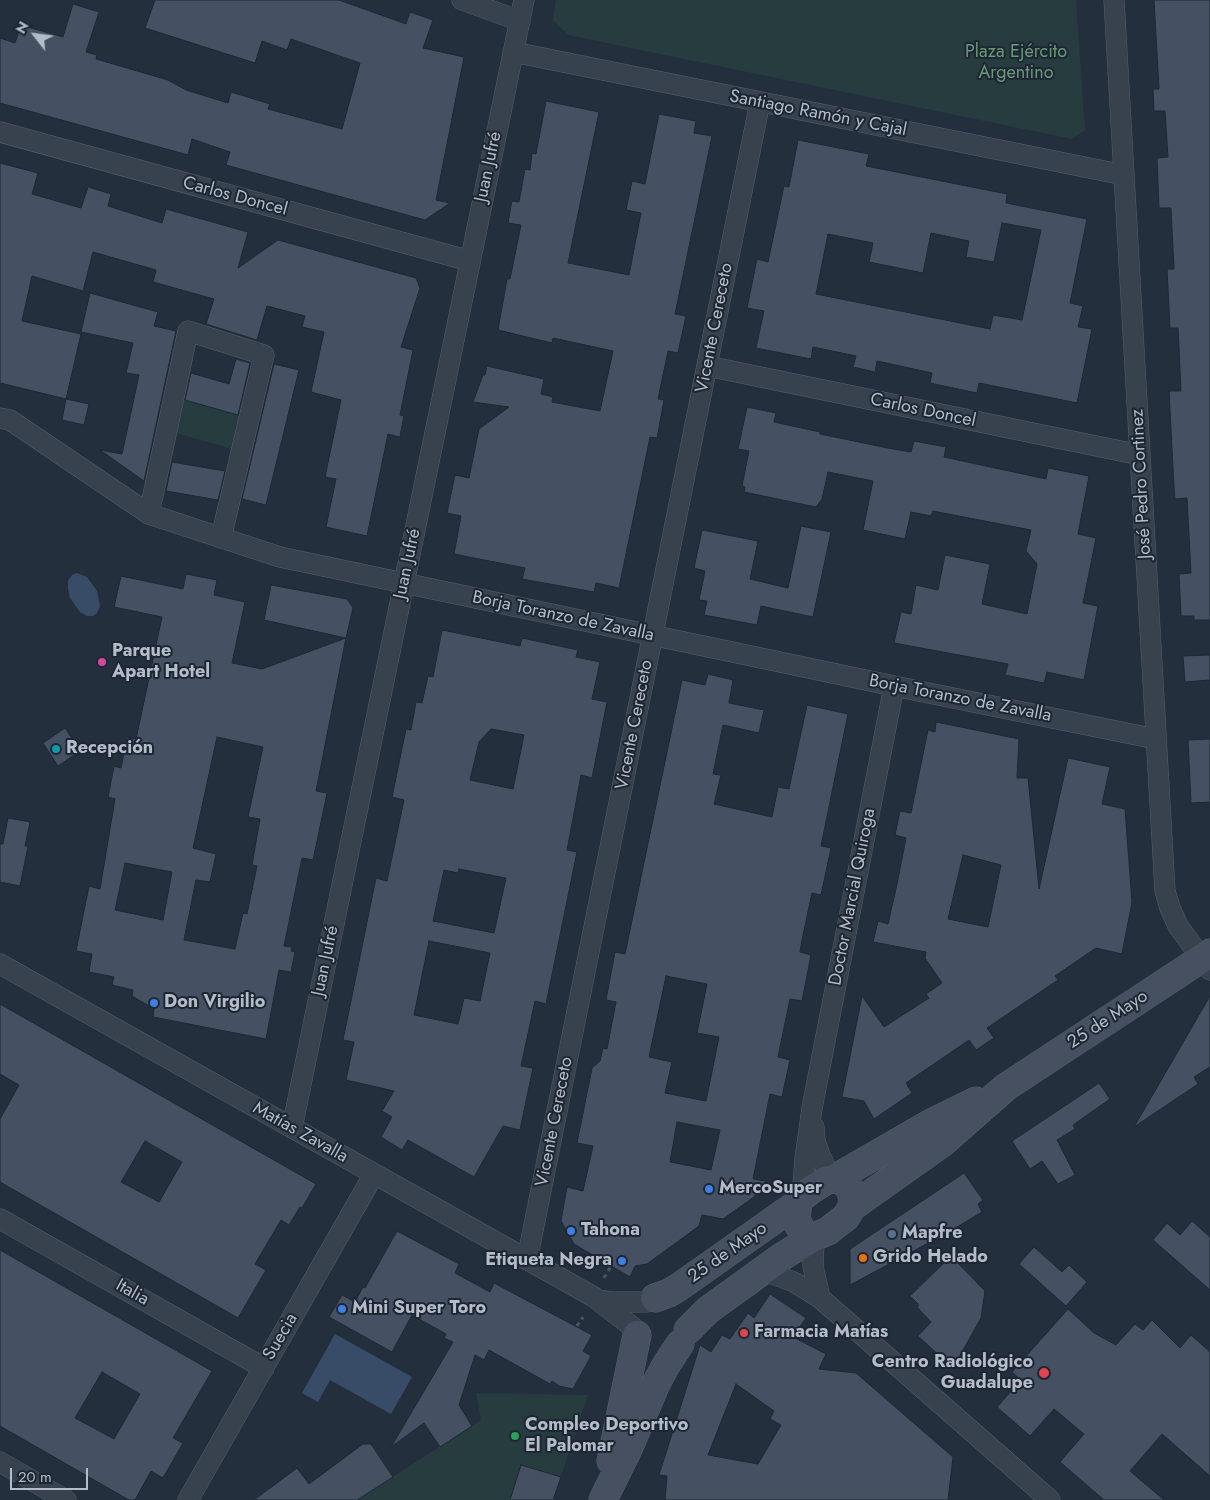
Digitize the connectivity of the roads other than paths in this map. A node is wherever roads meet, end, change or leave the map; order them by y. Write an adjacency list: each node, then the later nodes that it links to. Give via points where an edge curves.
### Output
1 (462, 0): 4 (street)
2 (524, 0): 4 (street, Juan Jufré)
3 (1114, 0): 8 (street, José Pedro Cortinez)
4 (520, 21): 5 (street, Juan Jufré)
5 (513, 52): 6 (street, Santiago Ramón y Cajal); 9 (street, Juan Jufré)
6 (760, 102): 8 (street, Santiago Ramón y Cajal); 10 (street, Vicente Cereceto)
7 (0, 132): 9 (street, Carlos Doncel)
8 (1124, 175): 12 (street, José Pedro Cortinez)
9 (470, 261): 15 (street, Juan Jufré)
10 (707, 366): 12 (street, Carlos Doncel); 16 (street, Vicente Cereceto)
11 (0, 418): 13 (street, Borja Toranzo de Zavalla, via 10,420)
12 (1140, 455): 18 (street, José Pedro Cortinez)
13 (149, 514): 14 (street, Borja Toranzo de Zavalla); 14 (street, via 188,331 264,355)
14 (221, 538): 15 (street, Borja Toranzo de Zavalla, via 280,557)
15 (404, 583): 16 (street, Borja Toranzo de Zavalla); 23 (street, Juan Jufré)
16 (653, 635): 17 (street, Borja Toranzo de Zavalla); 30 (street, Vicente Cereceto)
17 (894, 686): 18 (street, Borja Toranzo de Zavalla); 22 (street, Doctor Marcial Quiroga)
18 (1156, 739): 19 (street, José Pedro Cortinez, via 1165,891 1178,926)
19 (1207, 961): 21 (street, 25 de Mayo)
20 (0, 964): 23 (street, Matías Zavalla)
21 (1006, 1087): 25 (street, 25 de Mayo, via 931,1123); 27 (street, 25 de Mayo, via 941,1144)
22 (812, 1108): 25 (street, Doctor Marcial Quiroga, via 815,1141 824,1167); 26 (street, Doctor Marcial Quiroga)
23 (292, 1128): 24 (street, Matías Zavalla)
24 (374, 1174): 30 (street, Matías Zavalla); 37 (street, Suecia)
25 (833, 1179): 26 (street, via 811,1190); 27 (street, via 841,1180 851,1191)
26 (800, 1200): 29 (street, via 796,1217 798,1224 804,1234); 34 (street, 25 de Mayo, via 679,1287)
27 (852, 1207): 29 (street, via 846,1217)
28 (0, 1219): 37 (street, Italia)
29 (814, 1237): 31 (street, 25 de Mayo); 32 (street, via 813,1266)
30 (527, 1260): 33 (street, Matías Zavalla)
31 (764, 1271): 32 (street, via 794,1282); 36 (street, 25 de Mayo, via 708,1310)
32 (820, 1298): 42 (street)
33 (600, 1300): 34 (street, Matías Zavalla); 35 (street, Matías Zavalla)
34 (651, 1300): 35 (street, via 638,1312); 36 (street, via 664,1297 681,1305 688,1322)
35 (636, 1332): 36 (street, via 648,1348 656,1350 665,1350); 41 (street, 25 de Mayo)
36 (684, 1337): 41 (street, 25 de Mayo, via 656,1384 630,1447)
37 (264, 1368): 40 (street, Suecia)
38 (0, 1462): 39 (street)
39 (66, 1500)
40 (188, 1500)
41 (603, 1500)
42 (1050, 1500)

